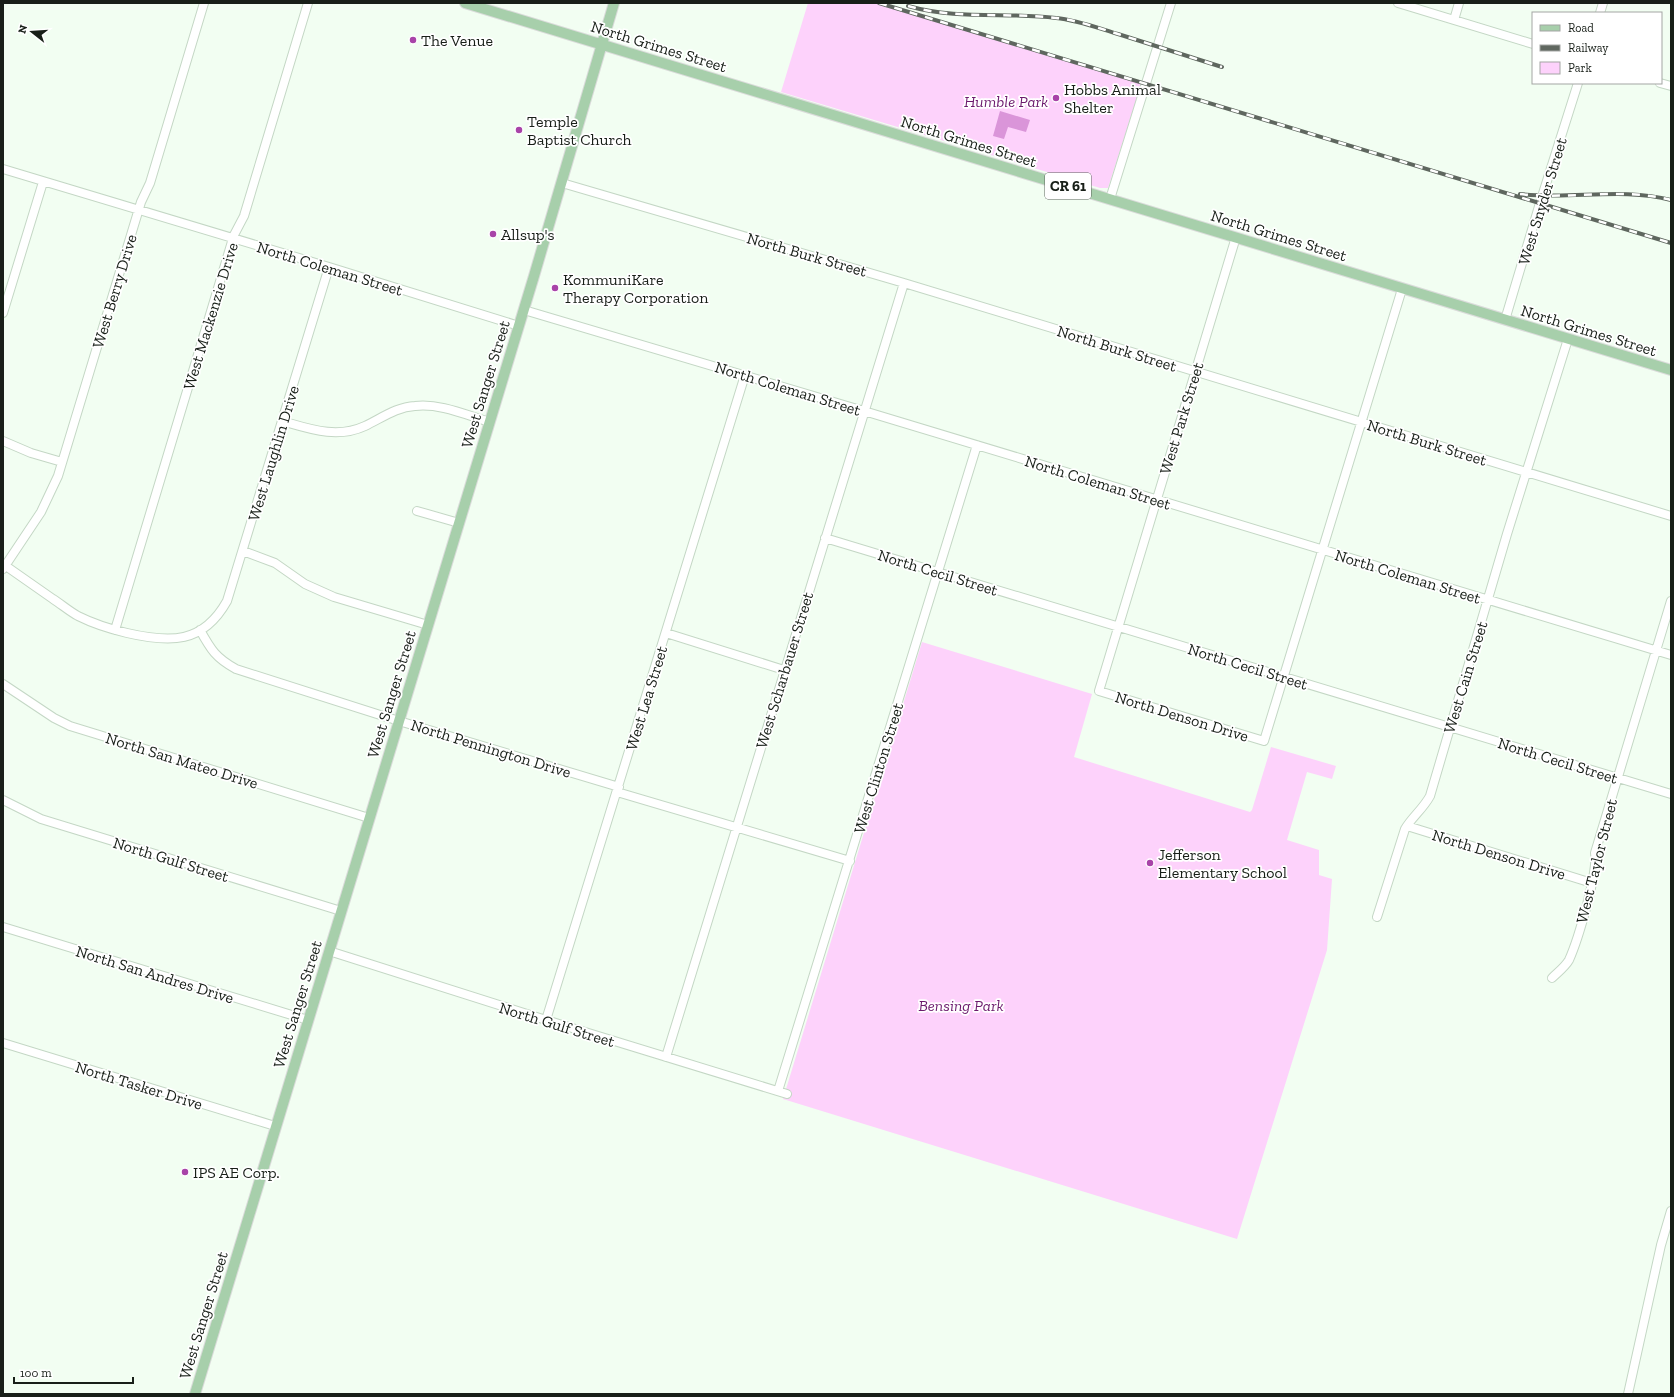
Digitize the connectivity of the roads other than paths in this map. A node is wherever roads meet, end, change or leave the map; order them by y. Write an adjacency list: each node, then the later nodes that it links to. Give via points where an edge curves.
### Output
1 (204, 3): 16 (street, West Berry Drive, via 150,183)
2 (308, 3): 18 (street, West Mackenzie Drive, via 244,216)
3 (465, 3): 10 (main road, North Grimes Street / CR 61)
4 (614, 3): 10 (main road, West Sanger Street)
5 (1171, 3): 15 (street)
6 (1398, 3): 8 (street)
7 (1459, 3): 8 (street)
8 (1454, 20): 9 (street)
9 (1532, 44)
10 (603, 45): 14 (main road, West Sanger Street); 15 (main road, North Grimes Street / CR 61)
11 (1578, 84): 24 (street, West Snyder Street)
12 (3, 170): 13 (street, North Coleman Street)
13 (43, 182): 16 (street, North Coleman Street); 23 (street)
14 (562, 183): 20 (street, North Burk Street); 22 (main road, West Sanger Street)
15 (1110, 199): 17 (main road, North Grimes Street / CR 61)
16 (138, 211): 18 (street, North Coleman Street); 36 (street, West Berry Drive)
17 (1236, 237): 21 (main road, North Grimes Street / CR 61); 28 (street, West Park Street)
18 (234, 238): 19 (street, North Coleman Street); 51 (street, West Mackenzie Drive)
19 (329, 267): 25 (street, North Coleman Street); 31 (street, West Laughlin Drive)
20 (904, 282): 28 (street, North Burk Street); 30 (street, West Scharbauer Street)
21 (1402, 288): 24 (main road, North Grimes Street / CR 61); 33 (street)
22 (524, 310): 25 (main road, West Sanger Street); 29 (street, North Coleman Street)
23 (3, 313)
24 (1505, 320): 26 (main road, North Grimes Street / CR 61)
25 (519, 326): 32 (main road, West Sanger Street)
26 (1568, 339): 27 (main road, North Grimes Street / CR 61); 37 (street, West Cain Street)
27 (1671, 370)
28 (1195, 372): 33 (street, North Burk Street); 38 (street, West Park Street)
29 (745, 375): 30 (street, North Coleman Street); 53 (street, West Lea Street)
30 (864, 411): 35 (street, North Coleman Street); 42 (street, West Scharbauer Street)
31 (282, 421): 32 (street, via 318,431 340,433 353,431 398,409 431,405); 44 (street, West Laughlin Drive)
32 (490, 422): 41 (main road, West Sanger Street)
33 (1362, 422): 37 (street, North Burk Street); 43 (street)
34 (3, 441): 36 (street)
35 (977, 445): 38 (street, North Coleman Street); 46 (street, West Clinton Street)
36 (62, 462): 45 (street, West Berry Drive, via 41,512)
37 (1526, 472): 40 (street, North Burk Street); 47 (street, West Cain Street)
38 (1157, 500): 43 (street, North Coleman Street); 50 (street, West Park Street)
39 (417, 510): 41 (street)
40 (1671, 516)
41 (459, 523): 49 (main road, West Sanger Street)
42 (825, 538): 46 (street, North Cecil Street); 56 (street, West Scharbauer Street)
43 (1323, 550): 47 (street, North Coleman Street); 57 (street)
44 (243, 551): 49 (street, via 275,563 305,584 334,597); 52 (street, West Laughlin Drive, via 227,601 221,612)
45 (4, 566): 51 (street, via 77,616)
46 (938, 572): 50 (street, North Cecil Street); 69 (street, West Clinton Street)
47 (1487, 601): 54 (street, North Coleman Street); 61 (street, West Cain Street)
48 (1671, 601): 54 (street, West Taylor Street)
49 (428, 625): 60 (main road, West Sanger Street)
50 (1118, 626): 57 (street, North Cecil Street); 59 (street, West Park Street)
51 (115, 630): 52 (street, via 162,640 187,637)
52 (200, 630): 60 (street, North Pennington Drive, via 220,661 236,670)
53 (666, 633): 56 (street); 63 (street, West Lea Street)
54 (1656, 651): 55 (street, North Coleman Street); 62 (street, West Taylor Street)
55 (1671, 656)
56 (784, 670): 68 (street, West Scharbauer Street)
57 (1284, 676): 59 (street, North Denson Drive, via 1264,740); 61 (street, North Cecil Street)
58 (3, 684): 66 (street, North San Mateo Drive, via 70,726)
59 (1099, 691)
60 (399, 721): 63 (street, North Pennington Drive); 66 (main road, West Sanger Street)
61 (1450, 728): 62 (street, North Cecil Street); 67 (street, West Cain Street, via 1430,796)
62 (1618, 778): 64 (street, North Cecil Street); 70 (street, West Taylor Street, via 1595,853)
63 (618, 789): 68 (street, North Pennington Drive); 77 (street, West Lea Street)
64 (1671, 794)
65 (3, 800): 71 (street, North Gulf Street, via 41,819)
66 (369, 818): 71 (main road, West Sanger Street)
67 (1407, 826): 70 (street, North Denson Drive); 72 (street, West Cain Street)
68 (736, 827): 69 (street, North Pennington Drive); 79 (street, West Scharbauer Street)
69 (850, 861): 80 (street, West Clinton Street)
70 (1592, 883): 75 (street, West Taylor Street, via 1568,961)
71 (341, 911): 74 (main road, West Sanger Street)
72 (1378, 917)
73 (3, 927): 76 (street, North San Andres Drive)
74 (329, 951): 76 (main road, West Sanger Street); 77 (street, North Gulf Street)
75 (1552, 978)
76 (308, 1020): 81 (main road, West Sanger Street)
77 (546, 1020): 79 (street, North Gulf Street)
78 (3, 1043): 81 (street, North Tasker Drive)
79 (666, 1057): 80 (street, North Gulf Street)
80 (782, 1092)
81 (275, 1126): 83 (main road, West Sanger Street)
82 (1671, 1211): 84 (street)
83 (195, 1394)
84 (1628, 1394)

